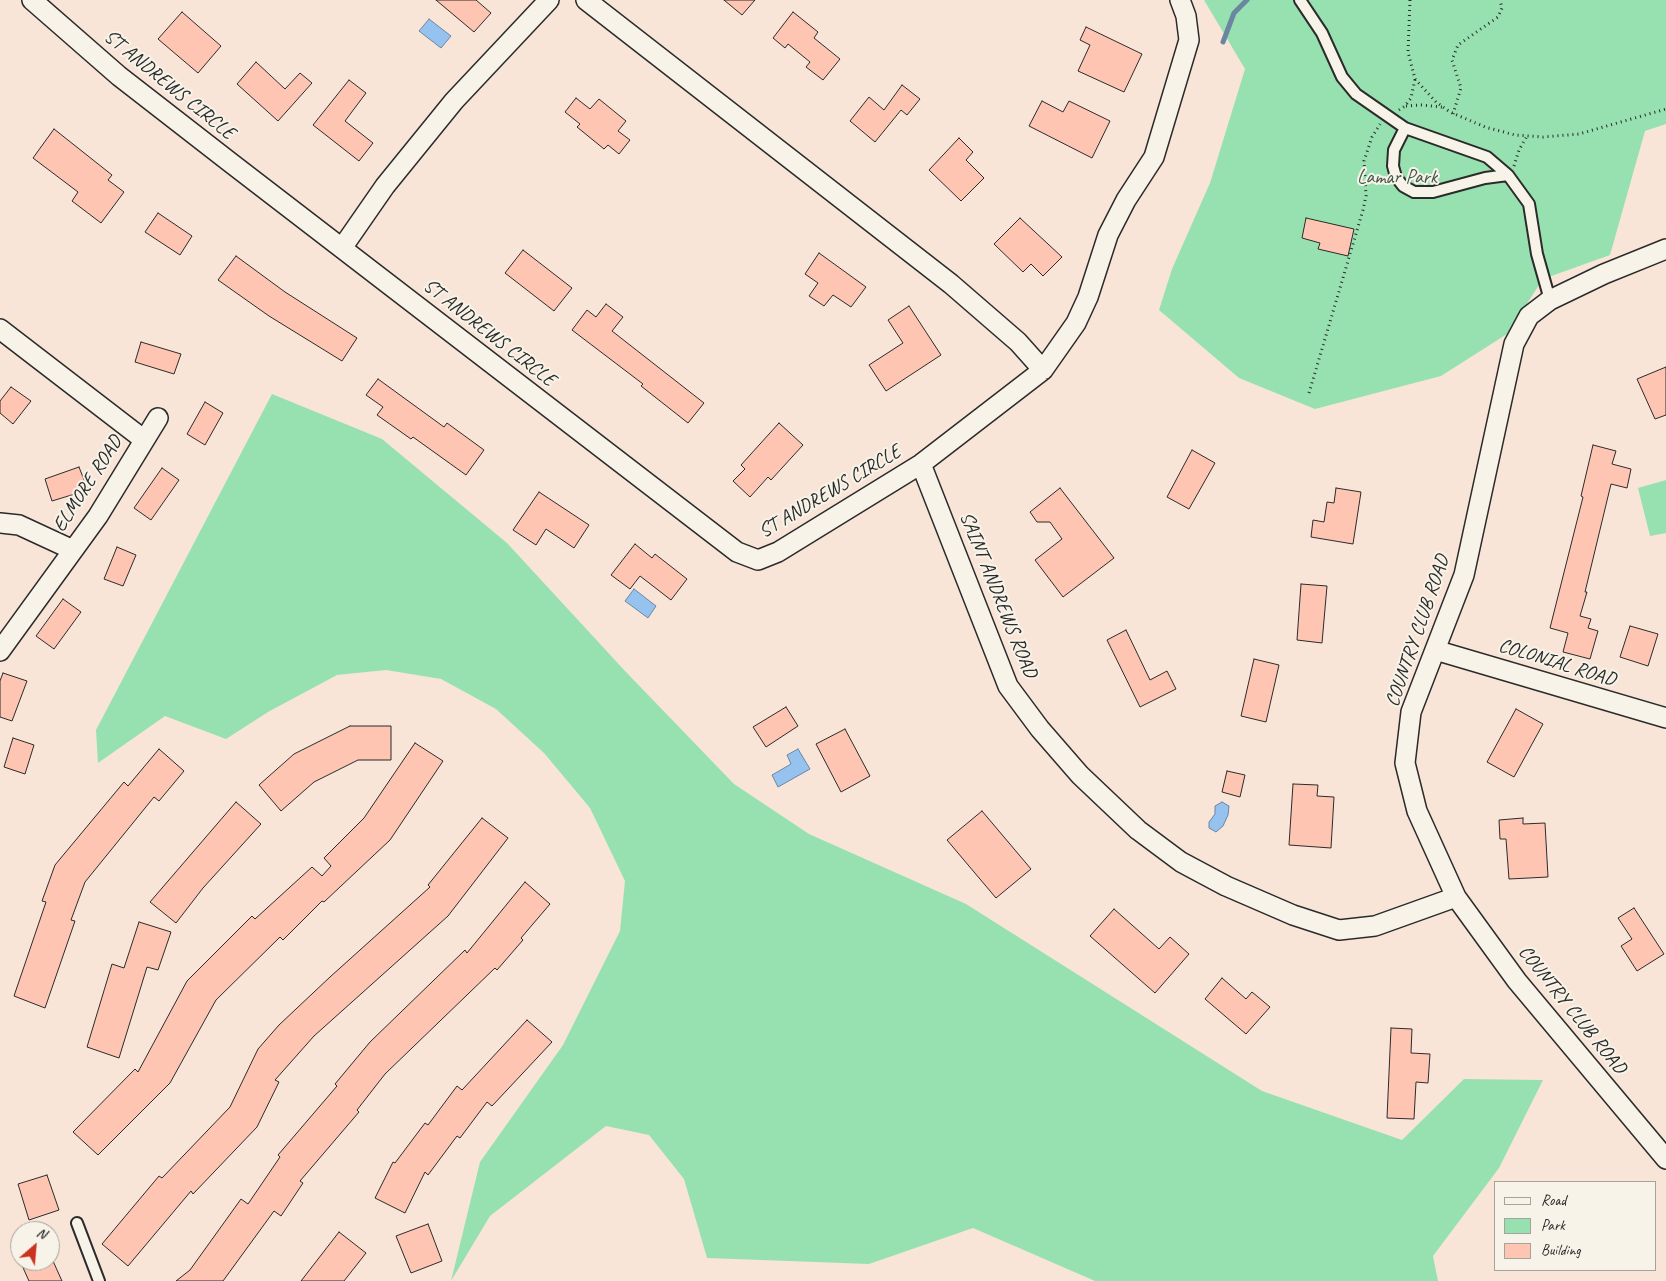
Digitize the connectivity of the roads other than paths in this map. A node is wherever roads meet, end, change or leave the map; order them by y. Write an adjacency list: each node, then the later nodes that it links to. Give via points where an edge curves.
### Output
1 (32, 0): 8 (street, ST ANDREWS CIRCLE, via 126,82)
2 (550, 0): 8 (street, via 454,101 385,186)
3 (586, 0): 12 (street, via 952,284 1018,342)
4 (1180, 0): 12 (street, ST ANDREWS CIRCLE, via 1189,40 1154,157 1108,235 1076,323)
5 (1300, 0): 6 (lane, via 1322,33 1342,77 1356,94)
6 (1405, 128): 7 (lane, via 1488,157); 7 (lane, via 1394,150 1393,166 1403,186 1414,192 1433,192)
7 (1508, 174): 10 (lane, via 1530,204 1537,254)
8 (342, 248): 15 (street, ST ANDREWS CIRCLE, via 737,552 758,560 778,552)
9 (1666, 249): 10 (street, COUNTRY CLUB ROAD)
10 (1550, 300): 18 (street, COUNTRY CLUB ROAD, via 1530,316 1514,344 1464,575)
11 (0, 329): 14 (street, ELMORE ROAD)
12 (1043, 370): 15 (street, ST ANDREWS CIRCLE)
13 (158, 418): 14 (street)
14 (144, 439): 17 (street, ELMORE ROAD, via 98,516)
15 (921, 464): 21 (street, SAINT ANDREWS ROAD, via 1008,686 1080,775 1138,830 1182,862 1226,886 1293,915 1339,930 1375,926)
16 (0, 523): 17 (street, via 19,525)
17 (73, 550): 19 (street, ELMORE ROAD)
18 (1436, 650): 20 (street, COLONIAL ROAD); 21 (street, COUNTRY CLUB ROAD, via 1411,712 1405,763 1417,811)
19 (0, 651)
20 (1666, 718)
21 (1456, 898): 22 (street, COUNTRY CLUB ROAD, via 1517,981)
22 (1666, 1159)
23 (77, 1223): 24 (lane)
24 (99, 1281)

